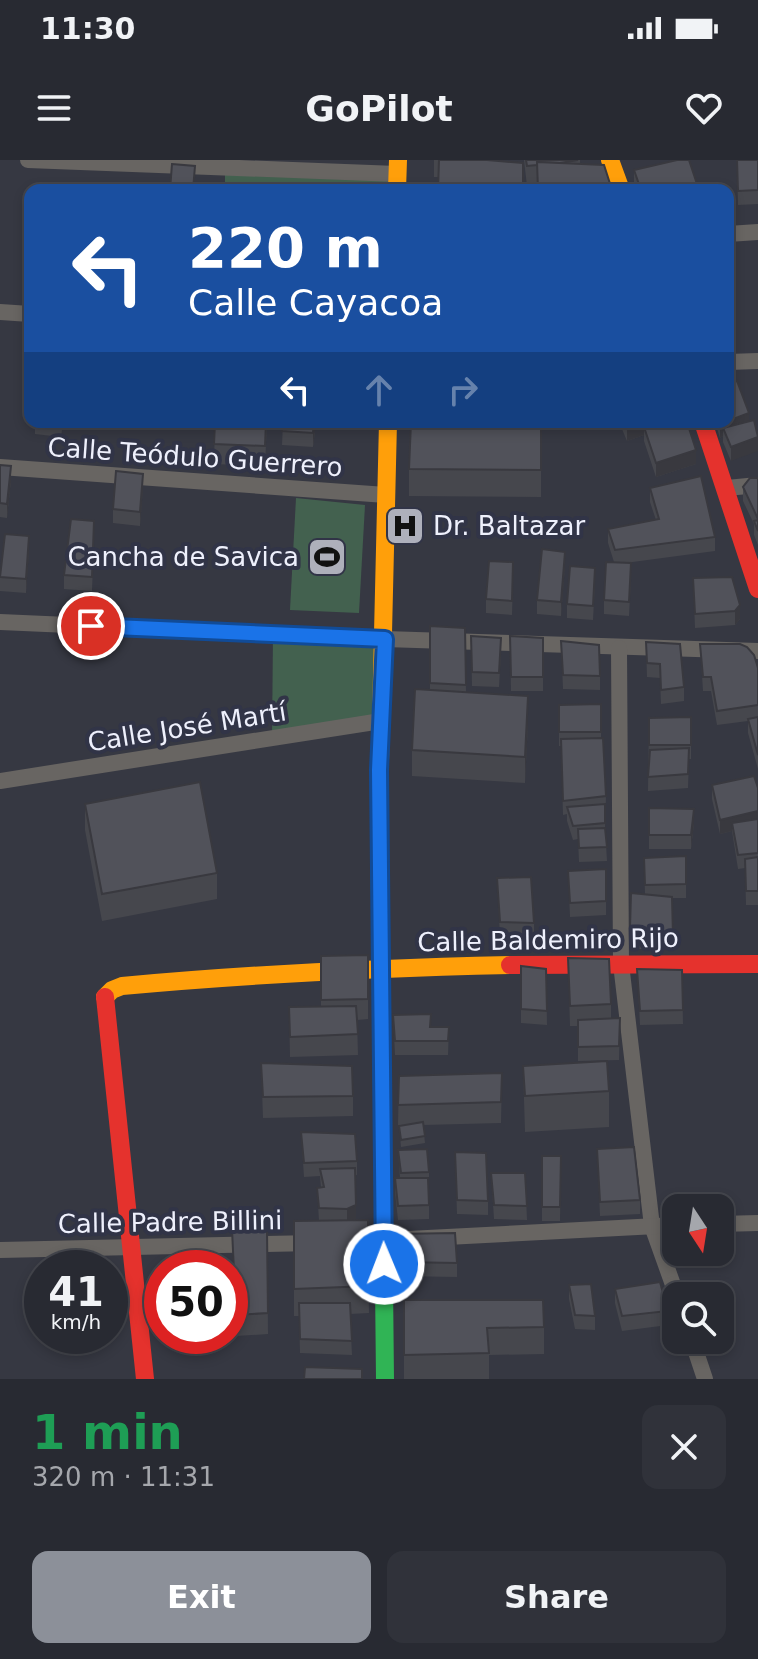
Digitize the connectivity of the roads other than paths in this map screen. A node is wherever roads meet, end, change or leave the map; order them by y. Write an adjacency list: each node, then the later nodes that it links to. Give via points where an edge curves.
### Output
1 (28, 160): 3 (street)
2 (610, 160): 4 (main road)
3 (397, 175)
4 (619, 184)
5 (758, 232): 6 (street)
6 (734, 234)
7 (0, 312): 8 (street)
8 (24, 314)
9 (758, 361): 10 (street)
10 (734, 362)
11 (388, 428): 16 (main road)
12 (705, 428): 15 (main road)
13 (0, 467): 16 (street, Calle Teódulo Guerrero)
14 (758, 485): 15 (street)
15 (727, 488): 17 (main road)
16 (386, 495): 19 (main road)
17 (758, 589)
18 (0, 622): 19 (street)
19 (385, 639): 20 (street); 22 (main road)
20 (619, 648): 21 (street); 24 (street)
21 (758, 651)
22 (381, 721): 23 (street, Calle José Martí); 26 (main road)
23 (0, 781)
24 (621, 964): 25 (main road, Calle Baldemiro Rijo); 26 (main road, Calle Baldemiro Rijo); 29 (street)
25 (758, 964)
26 (382, 968): 31 (main road); 32 (main road, Calle Baldemiro Rijo, via 137,984 112,990 104,998)
27 (758, 1223): 28 (street)
28 (734, 1224)
29 (652, 1226): 30 (street, Calle Padre Billini); 31 (street, Calle Padre Billini); 34 (street)
30 (662, 1226)
31 (383, 1242): 32 (street, Calle Padre Billini); 37 (main road)
32 (130, 1246): 33 (street, Calle Padre Billini); 36 (main road)
33 (0, 1250)
34 (672, 1282)
35 (697, 1354): 38 (street)
36 (145, 1379)
37 (385, 1379)
38 (705, 1379)

